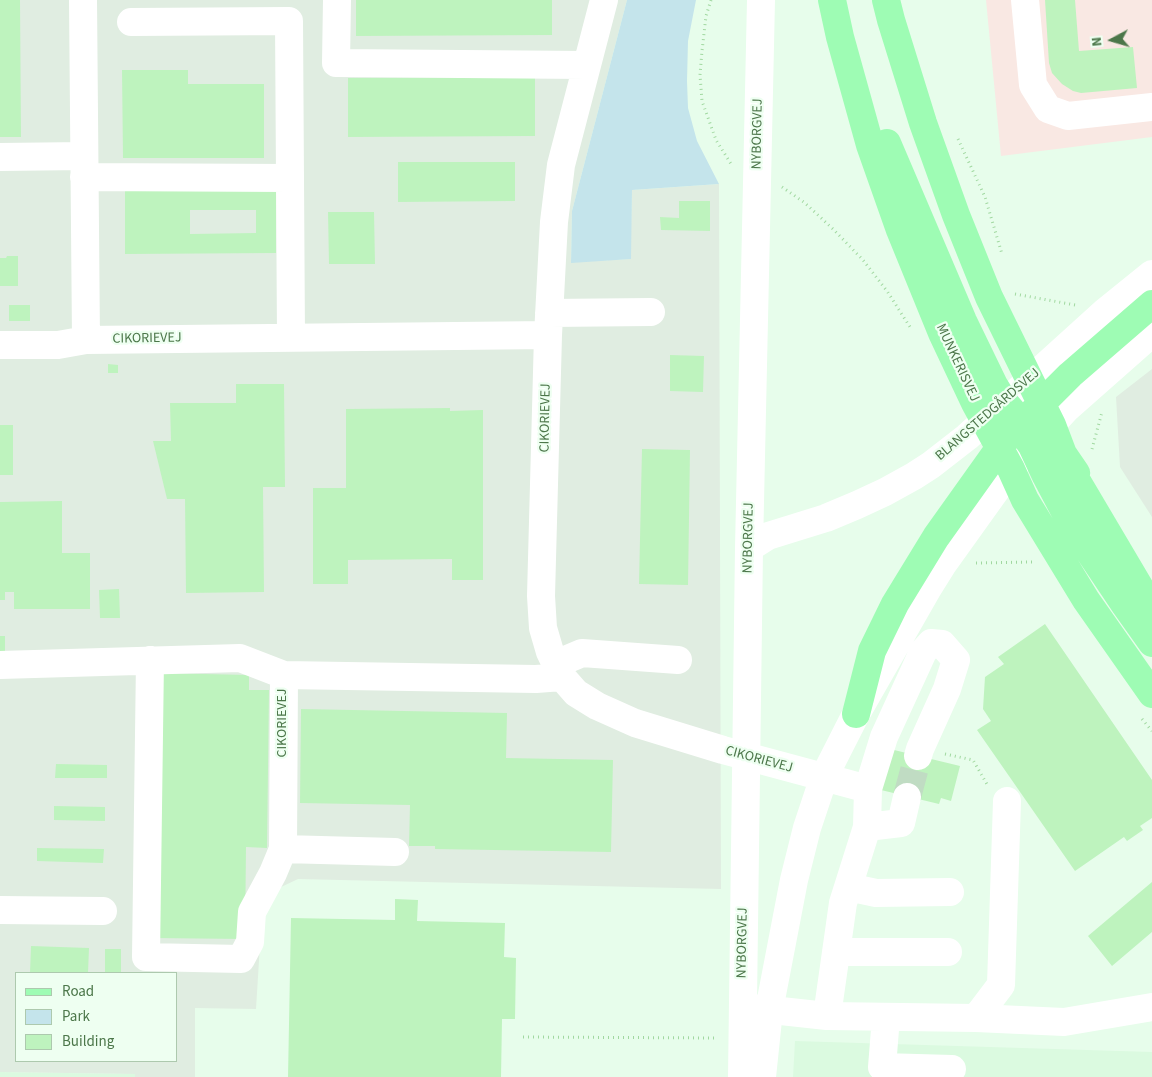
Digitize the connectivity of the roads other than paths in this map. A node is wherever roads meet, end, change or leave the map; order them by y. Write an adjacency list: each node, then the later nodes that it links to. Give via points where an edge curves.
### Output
1 (83, 0): 12 (street)
2 (337, 0): 9 (street, via 336,63)
3 (604, 0): 9 (street, CIKORIEVEJ)
4 (761, 0): 24 (street, NYBORGVEJ)
5 (832, 0): 22 (main road, MUNKERISVEJ, via 870,145 942,333)
6 (886, 0): 22 (main road, MUNKERISVEJ, via 924,124 989,297)
7 (1025, 0): 10 (street, via 1033,85 1048,109 1068,116)
8 (131, 22): 13 (street, via 289,21)
9 (587, 65): 17 (street, CIKORIEVEJ, via 561,165)
10 (1152, 107)
11 (0, 157): 12 (street)
12 (84, 167): 13 (street); 20 (street)
13 (289, 178): 19 (street)
14 (1152, 274): 22 (street, BLANGSTEDGÅRDSVEJ, via 1105,312)
15 (1152, 304): 22 (main road)
16 (651, 312): 17 (street)
17 (548, 324): 19 (street, CIKORIEVEJ); 30 (street, CIKORIEVEJ, via 541,596 544,628)
18 (1152, 332): 22 (street, BLANGSTEDGÅRDSVEJ, via 1082,394)
19 (291, 338): 20 (street, CIKORIEVEJ)
20 (86, 340): 21 (street, CIKORIEVEJ, via 58,345)
21 (0, 345)
22 (1022, 417): 23 (main road, MUNKERISVEJ); 23 (main road); 24 (street, BLANGSTEDGÅRDSVEJ, via 967,436 931,465 885,492 826,518 768,536); 25 (main road, MUNKERISVEJ, via 1063,454 1076,473 1074,476); 26 (main road, via 1046,476 1074,529)
23 (1006, 458): 32 (main road, MUNKERISVEJ, via 1025,500 1086,600); 33 (street); 33 (main road, via 936,537 895,604 872,652)
24 (749, 548): 35 (street, NYBORGVEJ)
25 (1152, 608)
26 (1152, 643)
27 (150, 660): 29 (street); 31 (street, via 240,658); 41 (street, via 146,957 242,959 250,942 252,912)
28 (678, 660): 30 (street, via 582,653)
29 (0, 664)
30 (559, 670): 31 (street, CIKORIEVEJ, via 536,679); 35 (street, CIKORIEVEJ, via 576,693 597,706 635,723)
31 (284, 675): 41 (street, CIKORIEVEJ)
32 (1152, 694)
33 (856, 714): 36 (street)
34 (919, 752): 37 (street, via 956,660 942,644 931,643 923,652 884,737)
35 (746, 756): 36 (street, CIKORIEVEJ); 49 (street, NYBORGVEJ)
36 (824, 777): 37 (street, CIKORIEVEJ); 51 (street, via 794,880)
37 (868, 789): 40 (street)
38 (908, 797): 40 (street, via 901,824)
39 (1007, 801): 54 (street, via 1001,985)
40 (867, 827): 43 (street)
41 (283, 848): 42 (street)
42 (395, 852)
43 (848, 887): 44 (street, via 876,893); 47 (street)
44 (950, 892)
45 (0, 910): 46 (street)
46 (103, 911)
47 (836, 952): 48 (street); 52 (street)
48 (948, 952)
49 (742, 1007): 51 (street); 56 (street, NYBORGVEJ)
50 (1152, 1007): 54 (street, via 1064,1022)
51 (770, 1010): 52 (street); 57 (street)
52 (827, 1016): 53 (street)
53 (886, 1018): 54 (street); 55 (street, via 882,1067)
54 (976, 1018)
55 (952, 1070)
56 (742, 1077)
57 (762, 1077)

